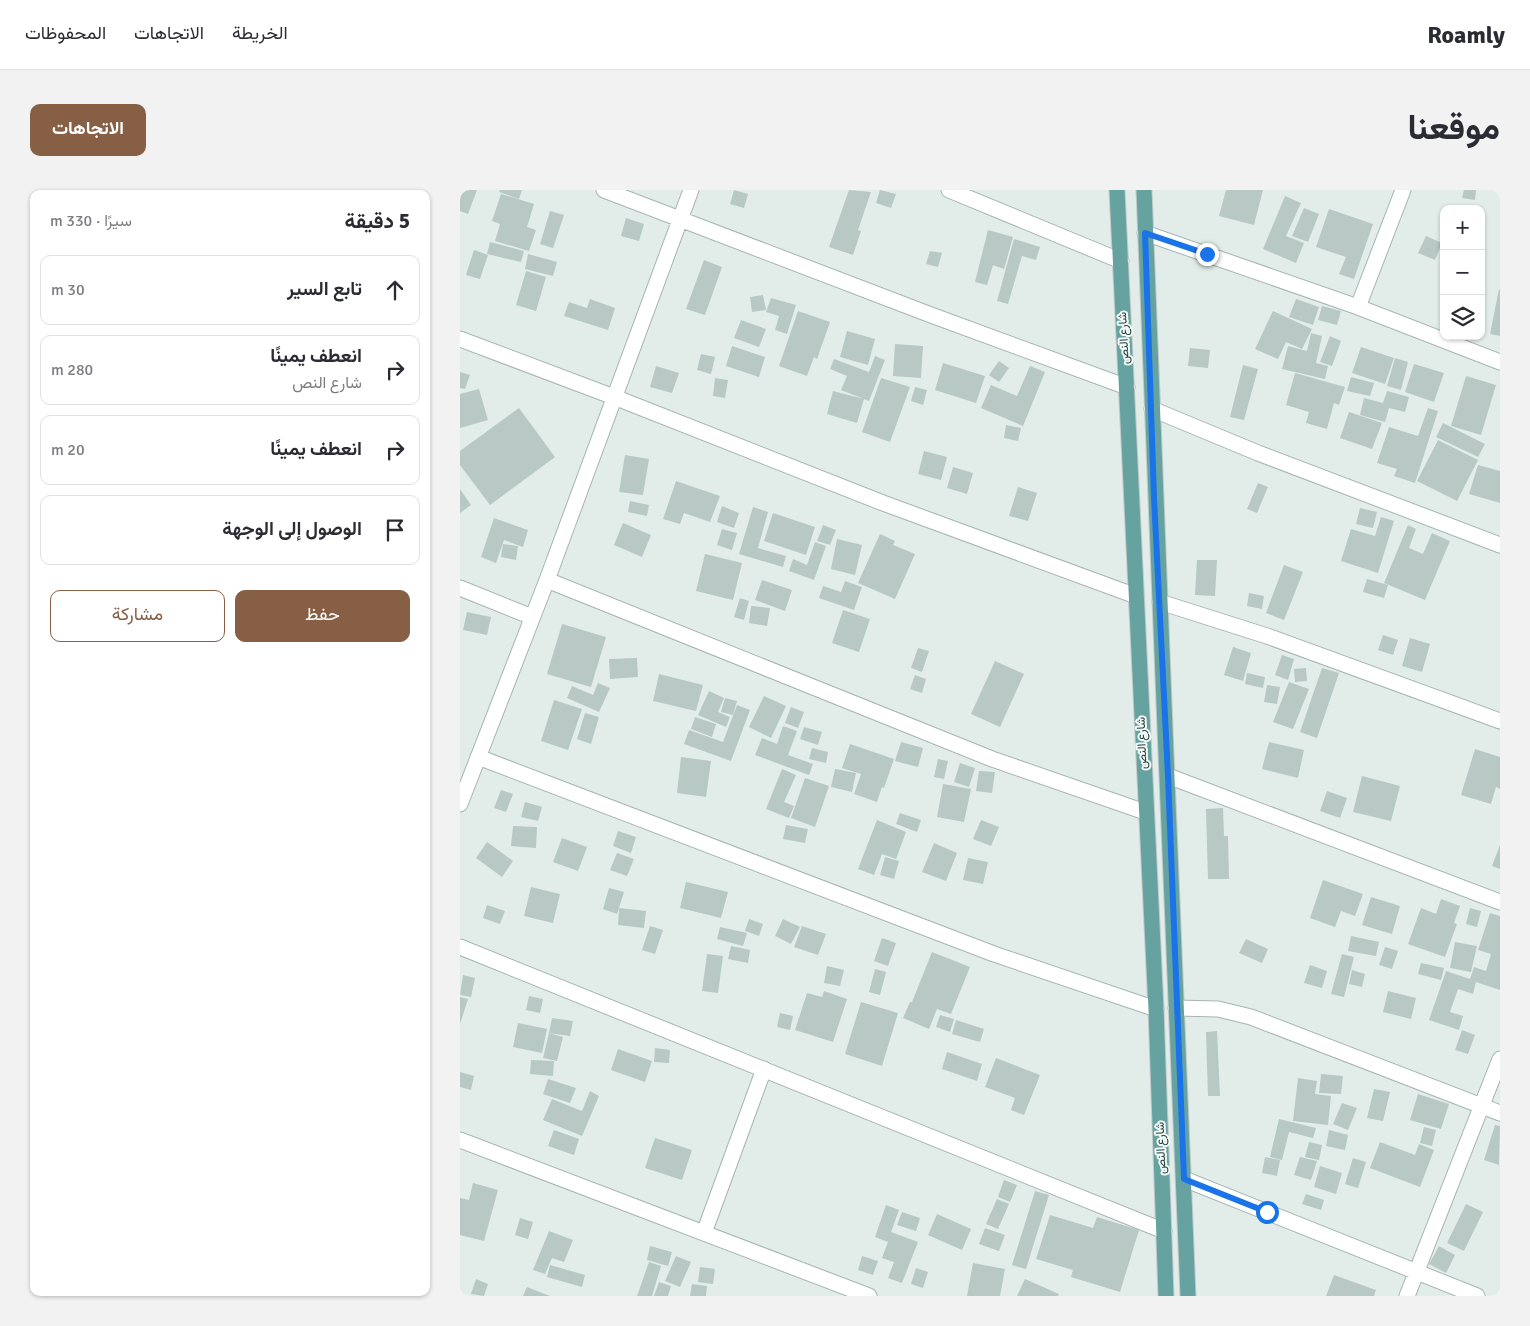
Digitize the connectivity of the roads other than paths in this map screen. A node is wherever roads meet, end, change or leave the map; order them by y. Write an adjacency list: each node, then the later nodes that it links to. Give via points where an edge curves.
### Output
1 (604, 190): 7 (street)
2 (691, 190): 7 (street)
3 (949, 190): 9 (street)
4 (1117, 190): 9 (main road, شارع النص)
5 (1144, 190): 8 (main road, شارع النص)
6 (1403, 190): 10 (street)
7 (678, 220): 13 (street); 14 (street)
8 (1145, 233): 10 (street); 15 (main road, شارع النص)
9 (1121, 261): 13 (main road, شارع النص)
10 (1358, 306): 12 (street)
11 (460, 339): 14 (street)
12 (1500, 362)
13 (1127, 387): 19 (main road, شارع النص)
14 (614, 397): 17 (street); 19 (street, via 883,503)
15 (1152, 410): 16 (street); 20 (main road, شارع النص)
16 (1500, 545)
17 (547, 580): 21 (street); 26 (street, via 992,758)
18 (460, 588): 21 (street)
19 (1136, 596): 26 (main road, شارع النص)
20 (1160, 602): 22 (street, via 1267,636); 24 (main road, شارع النص)
21 (532, 617): 23 (street)
22 (1500, 721)
23 (478, 757): 25 (street); 30 (street, via 994,954)
24 (1168, 776): 27 (street); 29 (main road, شارع النص)
25 (460, 804)
26 (1145, 812): 30 (main road, شارع النص)
27 (1500, 902)
28 (460, 948): 32 (street)
29 (1176, 1008): 33 (street, via 1218,1009 1251,1016); 36 (main road, شارع النص)
30 (1156, 1009): 37 (main road, شارع النص)
31 (1500, 1059): 33 (street)
32 (764, 1069): 37 (street); 38 (street)
33 (1482, 1106): 34 (street); 39 (street)
34 (1500, 1113)
35 (460, 1140): 38 (street)
36 (1184, 1179): 39 (street); 43 (main road, شارع النص)
37 (1164, 1231): 42 (main road, شارع النص)
38 (704, 1233): 40 (street)
39 (1416, 1273): 44 (street); 45 (street)
40 (831, 1289): 41 (street)
41 (869, 1296)
42 (1166, 1296)
43 (1188, 1296)
44 (1407, 1296)
45 (1477, 1296)

